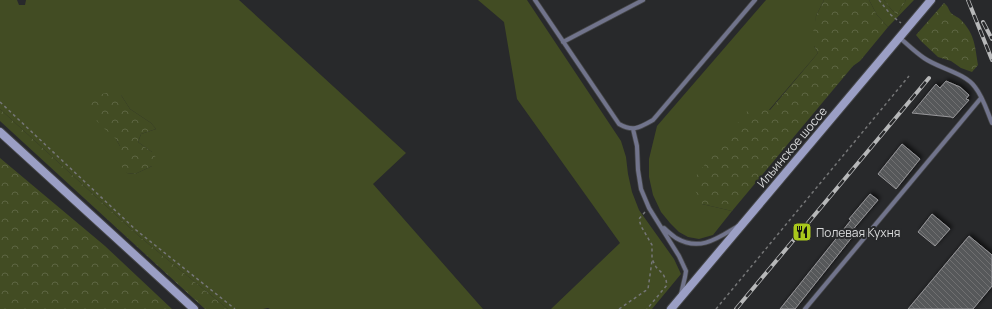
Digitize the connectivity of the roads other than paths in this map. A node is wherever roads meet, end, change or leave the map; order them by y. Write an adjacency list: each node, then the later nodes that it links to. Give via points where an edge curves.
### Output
1 (535, 0): 6 (lane)
2 (643, 0): 6 (lane)
3 (756, 0): 9 (lane, via 653,120)
4 (931, 0): 5 (main road, Ильинское шоссе)
5 (899, 37): 7 (lane, via 924,58 962,76 974,86); 11 (main road, Ильинское шоссе)
6 (563, 42): 9 (lane, via 619,124)
7 (982, 98): 8 (lane); 16 (lane)
8 (992, 124)
9 (634, 129): 12 (lane, via 641,189)
10 (0, 132): 14 (main road)
11 (744, 222): 12 (lane, via 726,234 700,244 682,241); 13 (main road, Ильинское шоссе)
12 (660, 225): 13 (lane, via 686,270)
13 (681, 297): 15 (main road, Ильинское шоссе)
14 (194, 309)
15 (671, 309)
16 (805, 309)

